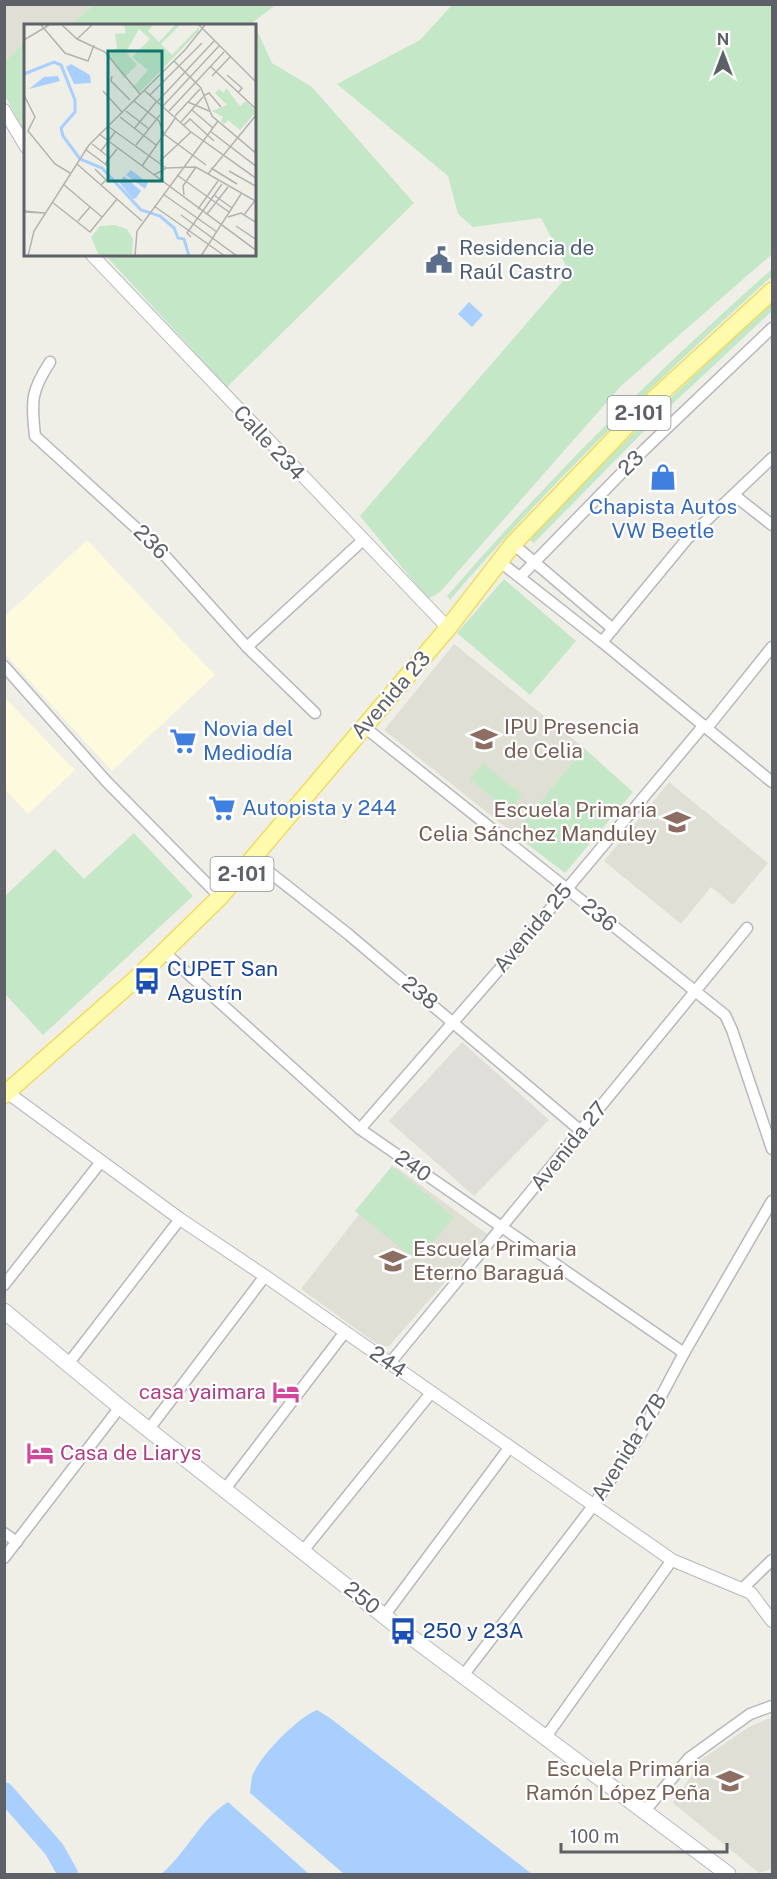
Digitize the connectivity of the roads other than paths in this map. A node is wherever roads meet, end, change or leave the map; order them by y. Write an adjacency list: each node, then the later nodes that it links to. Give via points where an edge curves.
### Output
1 (4, 110): 2 (street)
2 (24, 144)
3 (93, 256): 10 (street, Calle 234)
4 (772, 291): 11 (main road, Avenida 23 / 2-101, via 641,411)
5 (772, 328): 13 (street, 23)
6 (50, 362): 18 (street, 236, via 35,385 35,436 158,548)
7 (772, 458): 8 (street)
8 (734, 495): 9 (street); 16 (street, via 687,539)
9 (772, 525)
10 (362, 542): 15 (street, Calle 234); 18 (street)
11 (513, 544): 12 (main road, Avenida 23 / 2-101); 13 (street)
12 (499, 561): 14 (street); 15 (main road, Avenida 23 / 2-101)
13 (534, 562): 14 (street, 23); 16 (street)
14 (520, 577): 17 (street)
15 (448, 628): 22 (main road, Avenida 23 / 2-101)
16 (613, 629): 17 (street)
17 (602, 642): 23 (street)
18 (247, 647): 21 (street, 236)
19 (772, 647): 23 (street, Avenida 25)
20 (4, 666): 27 (street, via 106,781)
21 (315, 712)
22 (363, 726): 25 (main road, Avenida 23 / 2-101); 26 (street, 236)
23 (705, 727): 24 (street); 26 (street, Avenida 25)
24 (772, 782)
25 (254, 860): 27 (main road, Avenida 23 / 2-101); 31 (street, 238)
26 (566, 887): 30 (street, 236); 31 (street, Avenida 25)
27 (220, 897): 29 (main road, Avenida 23 / 2-101)
28 (747, 928): 30 (street, Avenida 27)
29 (164, 952): 32 (main road, Avenida 23 / 2-101); 33 (street, 240)
30 (695, 990): 34 (street, Avenida 27); 35 (street, 236, via 725,1015)
31 (453, 1021): 33 (street, Avenida 25); 34 (street, 238)
32 (6, 1094): 36 (street, 244)
33 (360, 1129): 39 (street, 240)
34 (581, 1131): 39 (street, Avenida 27)
35 (772, 1149)
36 (100, 1163): 38 (street, 244); 41 (street)
37 (772, 1201): 44 (street, Avenida 27B)
38 (180, 1220): 40 (street, 244); 46 (street)
39 (502, 1228): 44 (street, 240); 45 (street, Avenida 27)
40 (265, 1276): 43 (street, 244); 49 (street)
41 (4, 1285)
42 (4, 1311): 46 (main road, 250)
43 (345, 1332): 45 (street, 244); 51 (street)
44 (684, 1353): 52 (street, Avenida 27B, via 641,1434)
45 (390, 1363): 47 (street, 244)
46 (68, 1365): 48 (main road, 250)
47 (431, 1393): 50 (street, 244); 55 (street)
48 (120, 1407): 49 (main road, 250); 54 (street)
49 (149, 1429): 51 (main road, 250)
50 (508, 1448): 52 (street, 244); 60 (street)
51 (225, 1489): 55 (main road, 250)
52 (593, 1506): 57 (street, 244); 62 (street, Avenida 27B)
53 (4, 1533): 54 (street)
54 (17, 1542): 56 (street)
55 (302, 1552): 60 (main road, 250)
56 (4, 1558)
57 (672, 1560): 59 (street, 244); 64 (street)
58 (772, 1560): 59 (street)
59 (743, 1588): 61 (street, 244)
60 (384, 1616): 62 (main road, 250)
61 (772, 1621)
62 (462, 1677): 64 (main road, 250)
63 (772, 1706): 65 (street, via 750,1714 689,1758)
64 (545, 1738): 65 (main road, 250)
65 (644, 1812): 66 (main road, 250)
66 (728, 1875)

